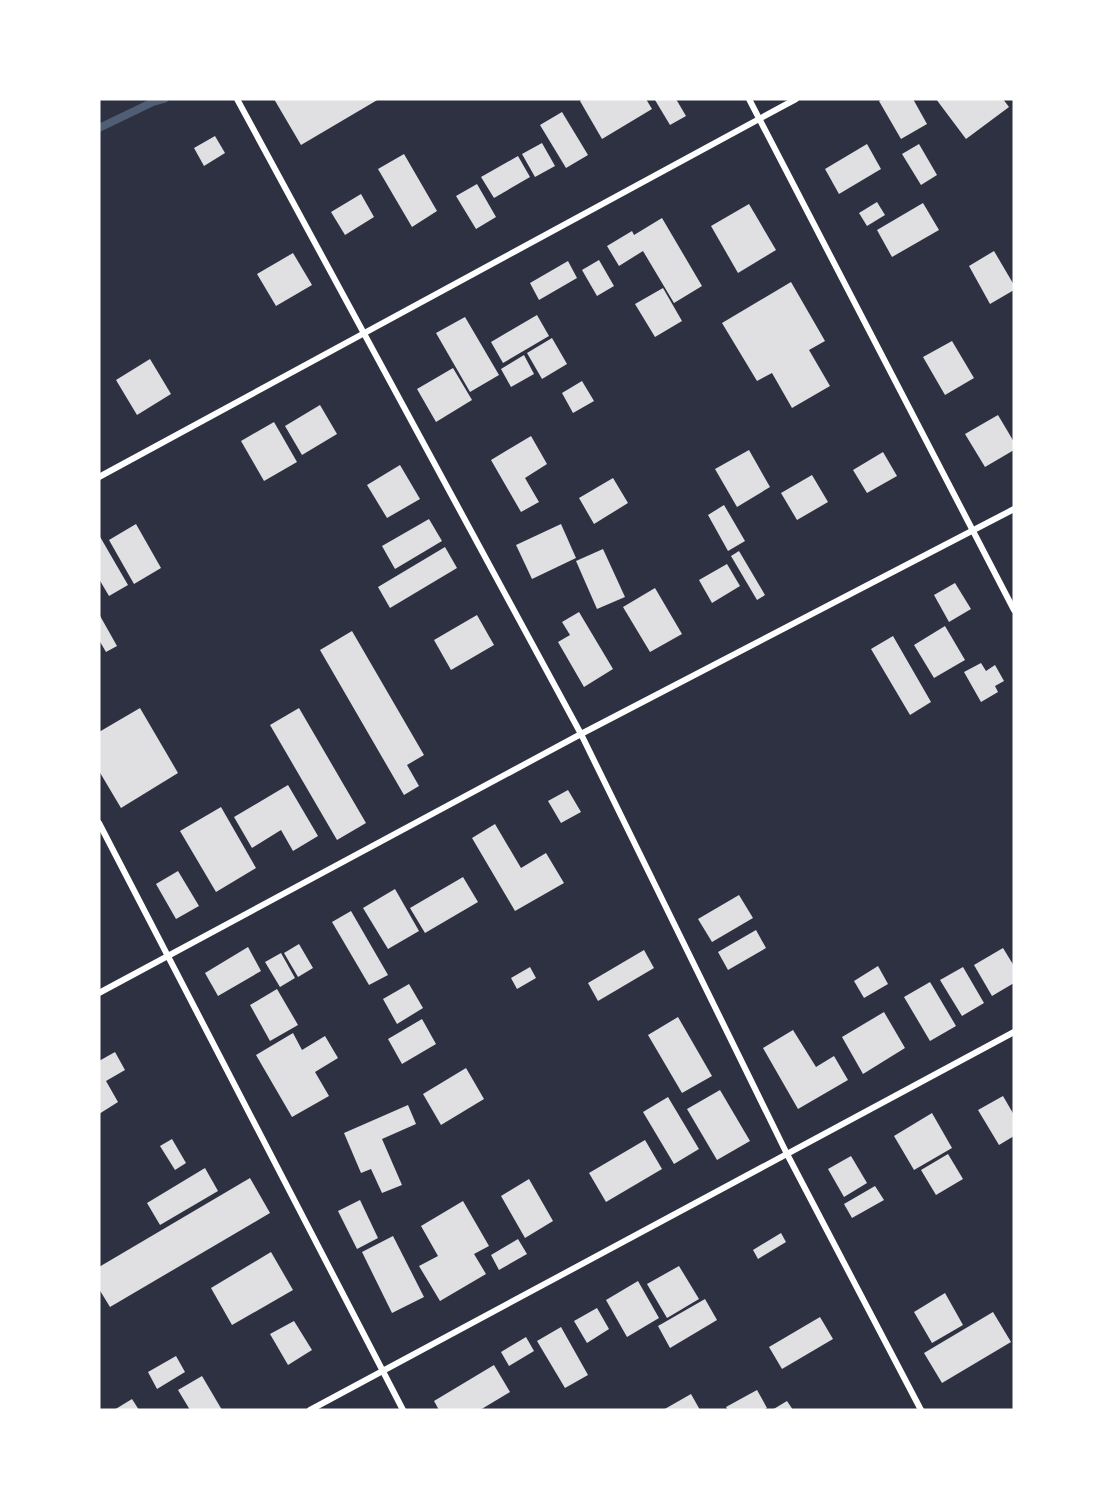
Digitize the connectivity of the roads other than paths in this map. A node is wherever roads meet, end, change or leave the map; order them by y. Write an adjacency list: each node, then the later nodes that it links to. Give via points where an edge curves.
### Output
1 (237, 99): 5 (street)
2 (749, 99): 4 (street)
3 (796, 99): 4 (street)
4 (759, 119): 5 (street); 8 (street)
5 (365, 333): 6 (street); 10 (street)
6 (99, 477)
7 (1014, 509): 8 (street)
8 (972, 530): 9 (street); 10 (street)
9 (1014, 610)
10 (581, 734): 12 (street); 15 (street)
11 (99, 823): 12 (street)
12 (167, 955): 13 (street); 16 (street)
13 (99, 993)
14 (1014, 1032): 15 (street)
15 (787, 1154): 16 (street); 19 (street)
16 (383, 1370): 17 (street); 18 (street)
17 (310, 1410)
18 (403, 1410)
19 (921, 1410)

